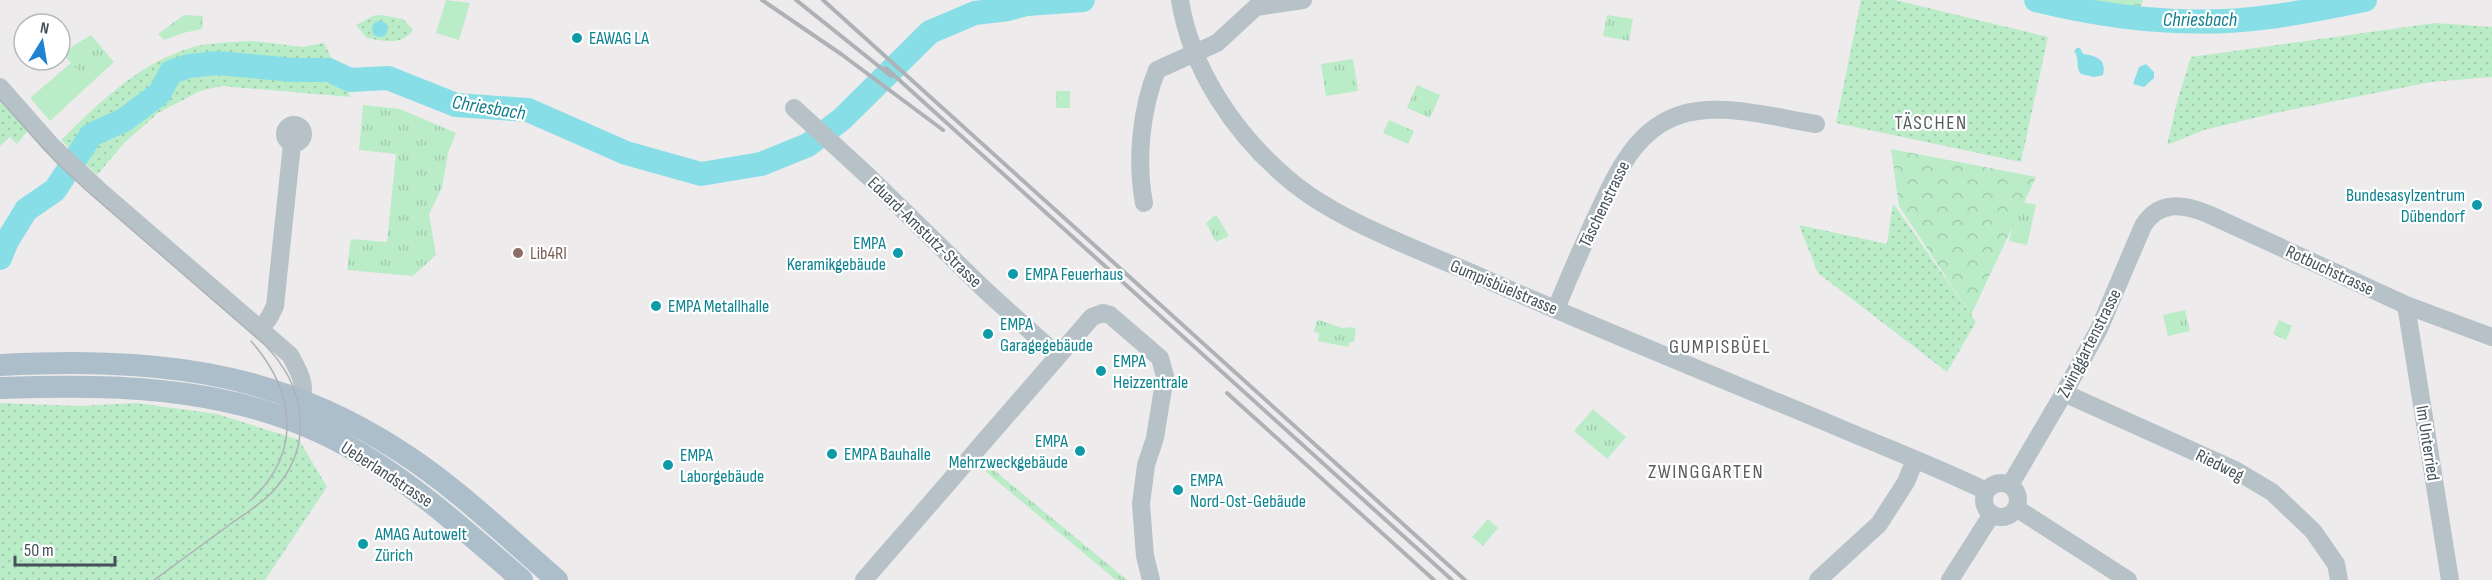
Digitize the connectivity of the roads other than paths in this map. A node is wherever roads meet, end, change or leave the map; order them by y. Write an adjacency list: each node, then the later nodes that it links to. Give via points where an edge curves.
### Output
1 (1303, 0): 3 (street, via 1256,7 1217,43)
2 (1180, 2): 3 (street, Gumpisbüelstrasse)
3 (1196, 54): 8 (street, via 1158,70 1149,91 1140,166); 11 (street, Gumpisbüelstrasse, via 1228,115 1266,159 1305,192 1354,220)
4 (0, 87): 12 (street, via 91,183)
5 (794, 108): 15 (street, Eduard-Amstutz-Strasse)
6 (1816, 124): 11 (street, Täschenstrasse, via 1713,110 1683,114 1648,133 1620,166)
7 (292, 144): 12 (street, via 275,306)
8 (1144, 203)
9 (2169, 205): 10 (street, Rotbuchstrasse, via 2208,214); 20 (street, Zwinggartenstrasse, via 2153,213 2143,226 2099,329)
10 (2406, 305): 13 (street, Rotbuchstrasse); 35 (street, Im Unterried)
11 (1556, 309): 22 (street, Gumpisbüelstrasse)
12 (260, 329): 21 (street, via 290,355 302,378)
13 (2492, 337)
14 (0, 349): 16 (main road)
15 (1057, 355): 29 (street); 30 (street, via 1092,317 1103,313 1160,358 1165,376 1141,504)
16 (39, 364): 17 (main road, Ueberlandstrasse); 21 (main road, Ueberlandstrasse, via 178,368 262,385)
17 (0, 365)
18 (0, 388): 19 (main road, Ueberlandstrasse)
19 (160, 390): 21 (street, Ueberlandstrasse, via 194,385 276,404 294,405); 27 (main road, Ueberlandstrasse, via 223,399 267,412 360,453 439,508)
20 (2064, 393): 23 (street, Zwinggartenstrasse); 34 (street, Riedweg, via 2235,470 2272,492 2313,531 2336,564)
21 (301, 400): 28 (main road, Ueberlandstrasse, via 360,427 400,451)
22 (1914, 460): 24 (street, Gumpisbüelstrasse); 31 (street, via 1906,482 1879,524)
23 (2010, 485): 24 (street, via 1997,483); 25 (street, via 2017,493)
24 (1986, 491): 26 (street, via 1984,504)
25 (2016, 508): 26 (street, via 2006,516); 33 (street)
26 (1992, 514): 32 (street)
27 (522, 580)
28 (557, 580)
29 (864, 580)
30 (1151, 580)
31 (1818, 580)
32 (1950, 580)
33 (2128, 580)
34 (2339, 580)
35 (2450, 580)

